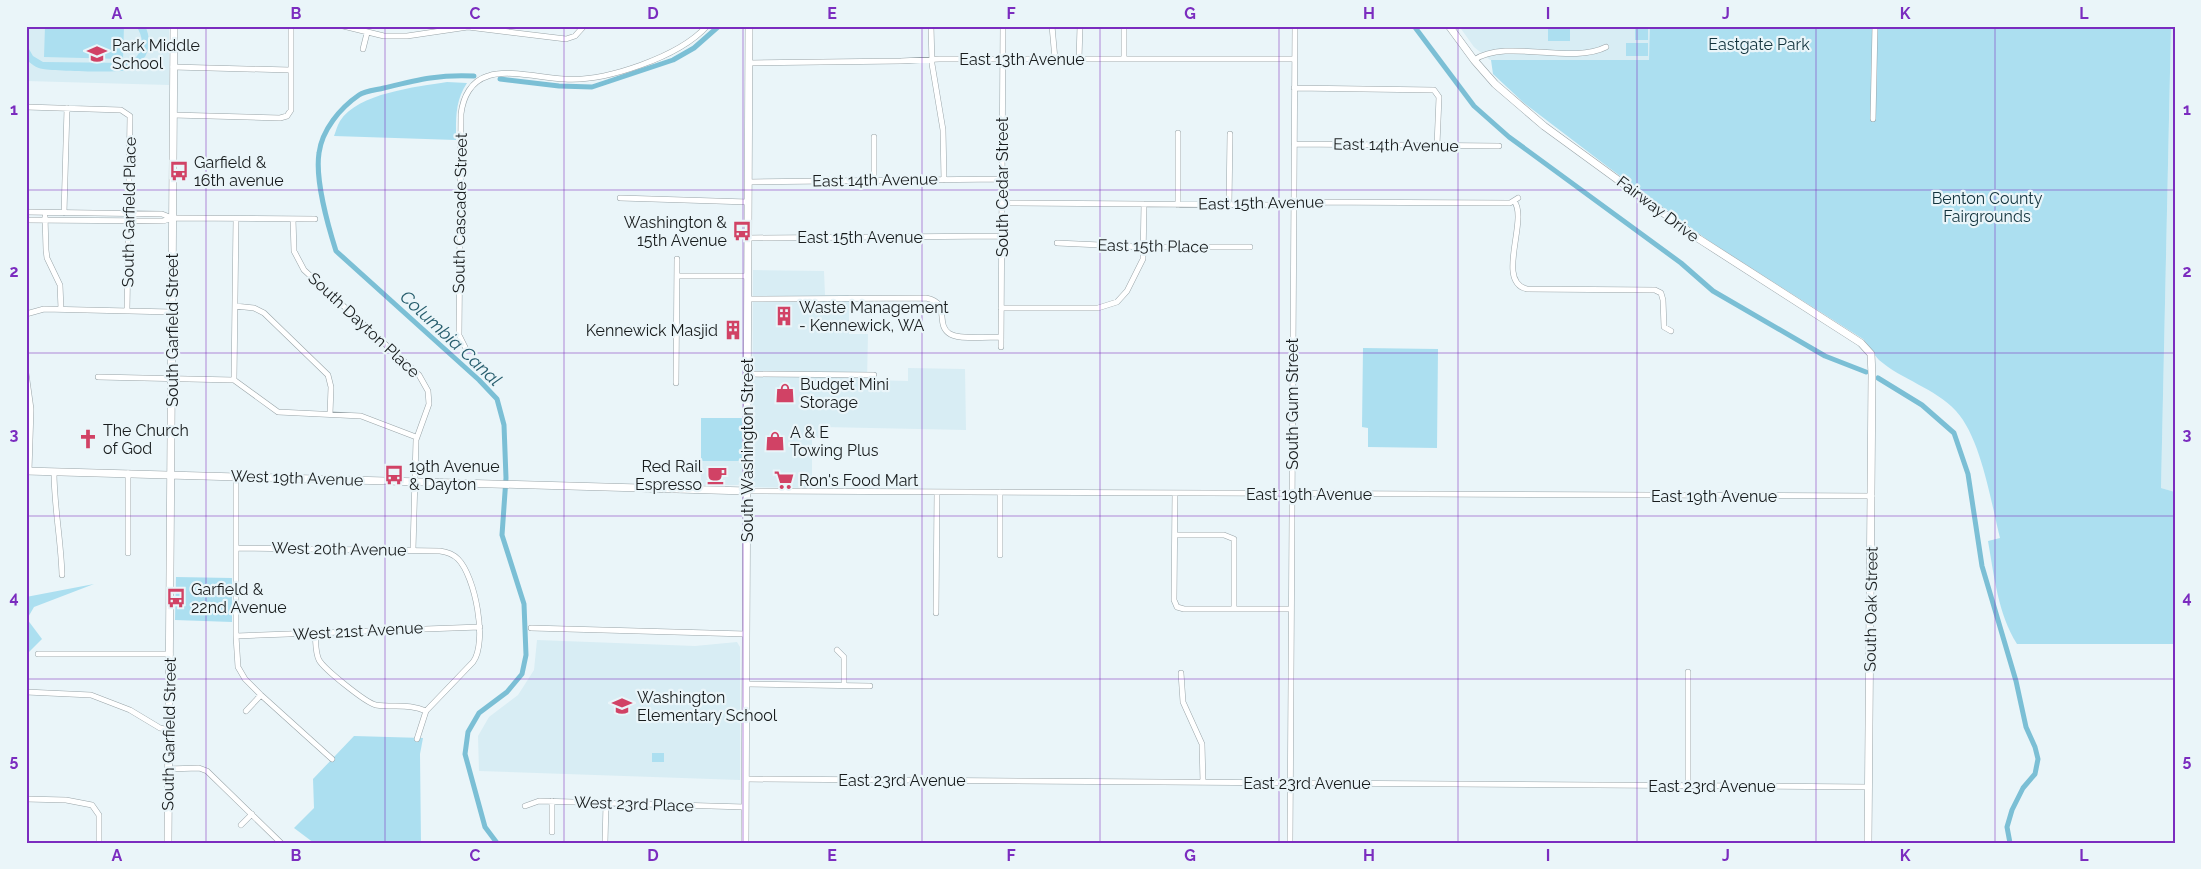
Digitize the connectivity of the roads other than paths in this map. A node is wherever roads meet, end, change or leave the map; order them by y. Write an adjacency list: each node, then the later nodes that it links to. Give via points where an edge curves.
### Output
1 (174, 26): 26 (street, South Garfield Street)
2 (291, 26): 27 (street)
3 (343, 26): 15 (street)
4 (584, 26): 15 (street, via 579,34 562,39 468,27 399,37)
5 (707, 26): 79 (street, South Cascade Street, via 671,52 602,77 566,79 501,74 476,82 464,98 461,114 459,335)
6 (749, 26): 25 (street, South Washington Street)
7 (931, 26): 23 (street)
8 (1003, 26): 19 (street, South Cedar Street)
9 (1052, 26): 20 (street)
10 (1080, 26): 21 (street)
11 (1124, 26): 18 (street)
12 (1295, 26): 22 (street, South Gum Street)
13 (1449, 26): 24 (street, Fairway Drive)
14 (1875, 26): 32 (street)
15 (367, 34): 17 (street)
16 (1606, 48): 24 (street, via 1587,53 1489,52)
17 (362, 49)
18 (1124, 58): 21 (street, East 13th Avenue); 22 (street, East 13th Avenue)
19 (1003, 59): 20 (street, East 13th Avenue); 23 (street, East 13th Avenue); 39 (street, South Cedar Street)
20 (1056, 59): 21 (street, East 13th Avenue)
21 (1079, 59)
22 (1294, 59): 28 (street, South Gum Street)
23 (931, 60): 25 (street, East 13th Avenue); 41 (street, via 943,130)
24 (1474, 60): 84 (street, Fairway Drive, via 1518,106 1677,224 1865,346 1871,354)
25 (749, 63): 42 (street, South Washington Street)
26 (174, 67): 27 (street); 31 (street, South Garfield Street)
27 (290, 70): 31 (street, via 291,110 287,116)
28 (1294, 88): 36 (street, South Gum Street); 37 (street, via 1430,88 1439,97)
29 (26, 107): 30 (street)
30 (66, 108): 51 (street); 53 (street, South Garfield Place, via 121,110 129,114 132,120)
31 (173, 115): 54 (street, South Garfield Street)
32 (1873, 119)
33 (1178, 133): 47 (street)
34 (1230, 134): 49 (street)
35 (874, 136): 40 (street)
36 (1294, 144): 37 (street, East 14th Avenue); 48 (street, South Gum Street)
37 (1437, 145): 38 (street, East 14th Avenue)
38 (1498, 146)
39 (1002, 179): 41 (street, East 14th Avenue); 45 (street, South Cedar Street)
40 (874, 180): 41 (street, East 14th Avenue); 42 (street, East 14th Avenue)
41 (944, 180)
42 (748, 182): 44 (street, South Washington Street)
43 (620, 198): 44 (street)
44 (748, 202): 63 (street, South Washington Street)
45 (1002, 203): 46 (street, East 15th Avenue); 62 (street, South Cedar Street)
46 (1144, 204): 47 (street, East 15th Avenue); 65 (street)
47 (1178, 204): 49 (street, East 15th Avenue)
48 (1294, 204): 49 (street, East 15th Avenue); 77 (street, East 15th Avenue, via 1516,200 1519,212 1514,274 1521,288 1656,290 1663,300 1664,327); 101 (street, South Gum Street)
49 (1229, 205)
50 (45, 211): 51 (street); 52 (street); 55 (street)
51 (64, 211): 53 (street); 56 (street)
52 (26, 212)
53 (129, 213): 54 (street, via 162,214); 61 (street, South Garfield Place)
54 (173, 218): 57 (street); 61 (street); 75 (street, South Garfield Street)
55 (45, 219): 56 (street); 60 (street); 73 (street, via 47,258 60,285)
56 (64, 219): 61 (street)
57 (236, 219): 58 (street); 71 (street)
58 (292, 219): 59 (street); 90 (street, South Dayton Place, via 294,252 304,270 424,380 429,404)
59 (315, 219)
60 (26, 220)
61 (129, 221): 74 (street, South Garfield Place)
62 (1002, 236): 63 (street, East 15th Avenue); 72 (street, South Cedar Street)
63 (748, 238): 69 (street, South Washington Street)
64 (1057, 243): 65 (street, East 15th Place)
65 (1144, 247): 66 (street, East 15th Place); 72 (street, via 1142,263 1134,278 1122,297 1108,306)
66 (1250, 247)
67 (677, 259): 68 (street)
68 (677, 276): 69 (street); 88 (street)
69 (748, 276): 70 (street, South Washington Street)
70 (748, 299): 78 (street, via 926,298 941,307 947,332 959,337); 82 (street, South Washington Street)
71 (235, 306): 87 (street); 89 (street, via 254,308 264,313 325,370 331,382)
72 (1001, 308): 78 (street, South Cedar Street)
73 (61, 309): 74 (street); 76 (street)
74 (127, 311): 75 (street)
75 (172, 312): 86 (street, South Garfield Street)
76 (26, 314)
77 (1671, 331)
78 (1001, 337): 80 (street, South Cedar Street)
79 (465, 347)
80 (1001, 347)
81 (26, 373): 91 (street, via 31,409)
82 (747, 374): 83 (street); 97 (street, South Washington Street)
83 (874, 375)
84 (1872, 375): 102 (street, South Oak Street)
85 (98, 377): 86 (street)
86 (172, 379): 87 (street); 94 (street, South Garfield Street)
87 (234, 380): 89 (street, via 278,412)
88 (676, 383)
89 (330, 414): 90 (street, via 369,417)
90 (416, 437): 96 (street, South Dayton Place)
91 (28, 471): 92 (street, West 19th Avenue)
92 (54, 472): 93 (street, West 19th Avenue); 108 (street, via 54,505)
93 (128, 473): 94 (street, West 19th Avenue); 106 (street)
94 (172, 474): 95 (street, West 19th Avenue); 119 (street, South Garfield Street)
95 (236, 476): 96 (street, West 19th Avenue); 104 (street)
96 (415, 481): 97 (street, West 19th Avenue); 105 (street, South Dayton Place)
97 (747, 491): 98 (street, East 19th Avenue); 115 (street, South Washington Street)
98 (937, 492): 99 (street, East 19th Avenue); 111 (street)
99 (1000, 492): 100 (street, East 19th Avenue); 107 (street)
100 (1175, 493): 101 (street, East 19th Avenue); 103 (street)
101 (1291, 493): 102 (street, East 19th Avenue); 110 (street, South Gum Street)
102 (1872, 496): 137 (street, South Oak Street)
103 (1175, 535): 109 (street, via 1232,537 1235,544); 109 (street, via 1174,600 1177,607)
104 (237, 548): 105 (street, West 20th Avenue); 116 (street)
105 (412, 550): 112 (street, West 20th Avenue, via 440,551 457,558 465,570)
106 (128, 554)
107 (1000, 555)
108 (62, 575)
109 (1234, 609): 110 (street)
110 (1291, 609): 135 (street, South Gum Street)
111 (936, 613)
112 (480, 626): 114 (street, West 21st Avenue); 128 (street, via 480,647 476,658)
113 (531, 628): 115 (street)
114 (315, 633): 116 (street, West 21st Avenue); 128 (street, via 316,651 321,662 364,700 376,705 412,706)
115 (746, 634): 122 (street, South Washington Street)
116 (236, 636): 126 (street, via 238,667)
117 (837, 650): 123 (street, via 844,657)
118 (38, 654): 119 (street)
119 (170, 654): 129 (street, South Garfield Street)
120 (1688, 672): 136 (street)
121 (1181, 673): 134 (street, via 1183,702 1202,744)
122 (746, 684): 123 (street); 133 (street, South Washington Street)
123 (844, 686): 124 (street)
124 (870, 686)
125 (26, 692): 129 (street, via 91,695 111,701)
126 (261, 695): 127 (street); 131 (street)
127 (246, 711)
128 (426, 711): 130 (street)
129 (169, 730): 132 (street, South Garfield Street)
130 (417, 739)
131 (332, 759)
132 (168, 769): 143 (street, via 199,768 207,772); 147 (street, South Garfield Street)
133 (745, 779): 134 (street, East 23rd Avenue); 142 (street, South Washington Street)
134 (1203, 782): 135 (street, East 23rd Avenue)
135 (1290, 783): 136 (street, East 23rd Avenue); 151 (street, South Gum Street)
136 (1688, 786): 137 (street, East 23rd Avenue)
137 (1869, 787): 152 (street, South Oak Street)
138 (26, 799): 146 (street, via 72,800 92,805 99,815)
139 (552, 801): 140 (street, West 23rd Place); 141 (street, West 23rd Place, via 534,801); 145 (street)
140 (606, 803): 142 (street, West 23rd Place); 149 (street)
141 (525, 806)
142 (745, 807): 150 (street, South Washington Street)
143 (252, 814): 144 (street); 148 (street)
144 (241, 825)
145 (552, 832)
146 (99, 843)
147 (168, 843)
148 (281, 843)
149 (605, 843)
150 (745, 843)
151 (1290, 843)
152 (1868, 843)

